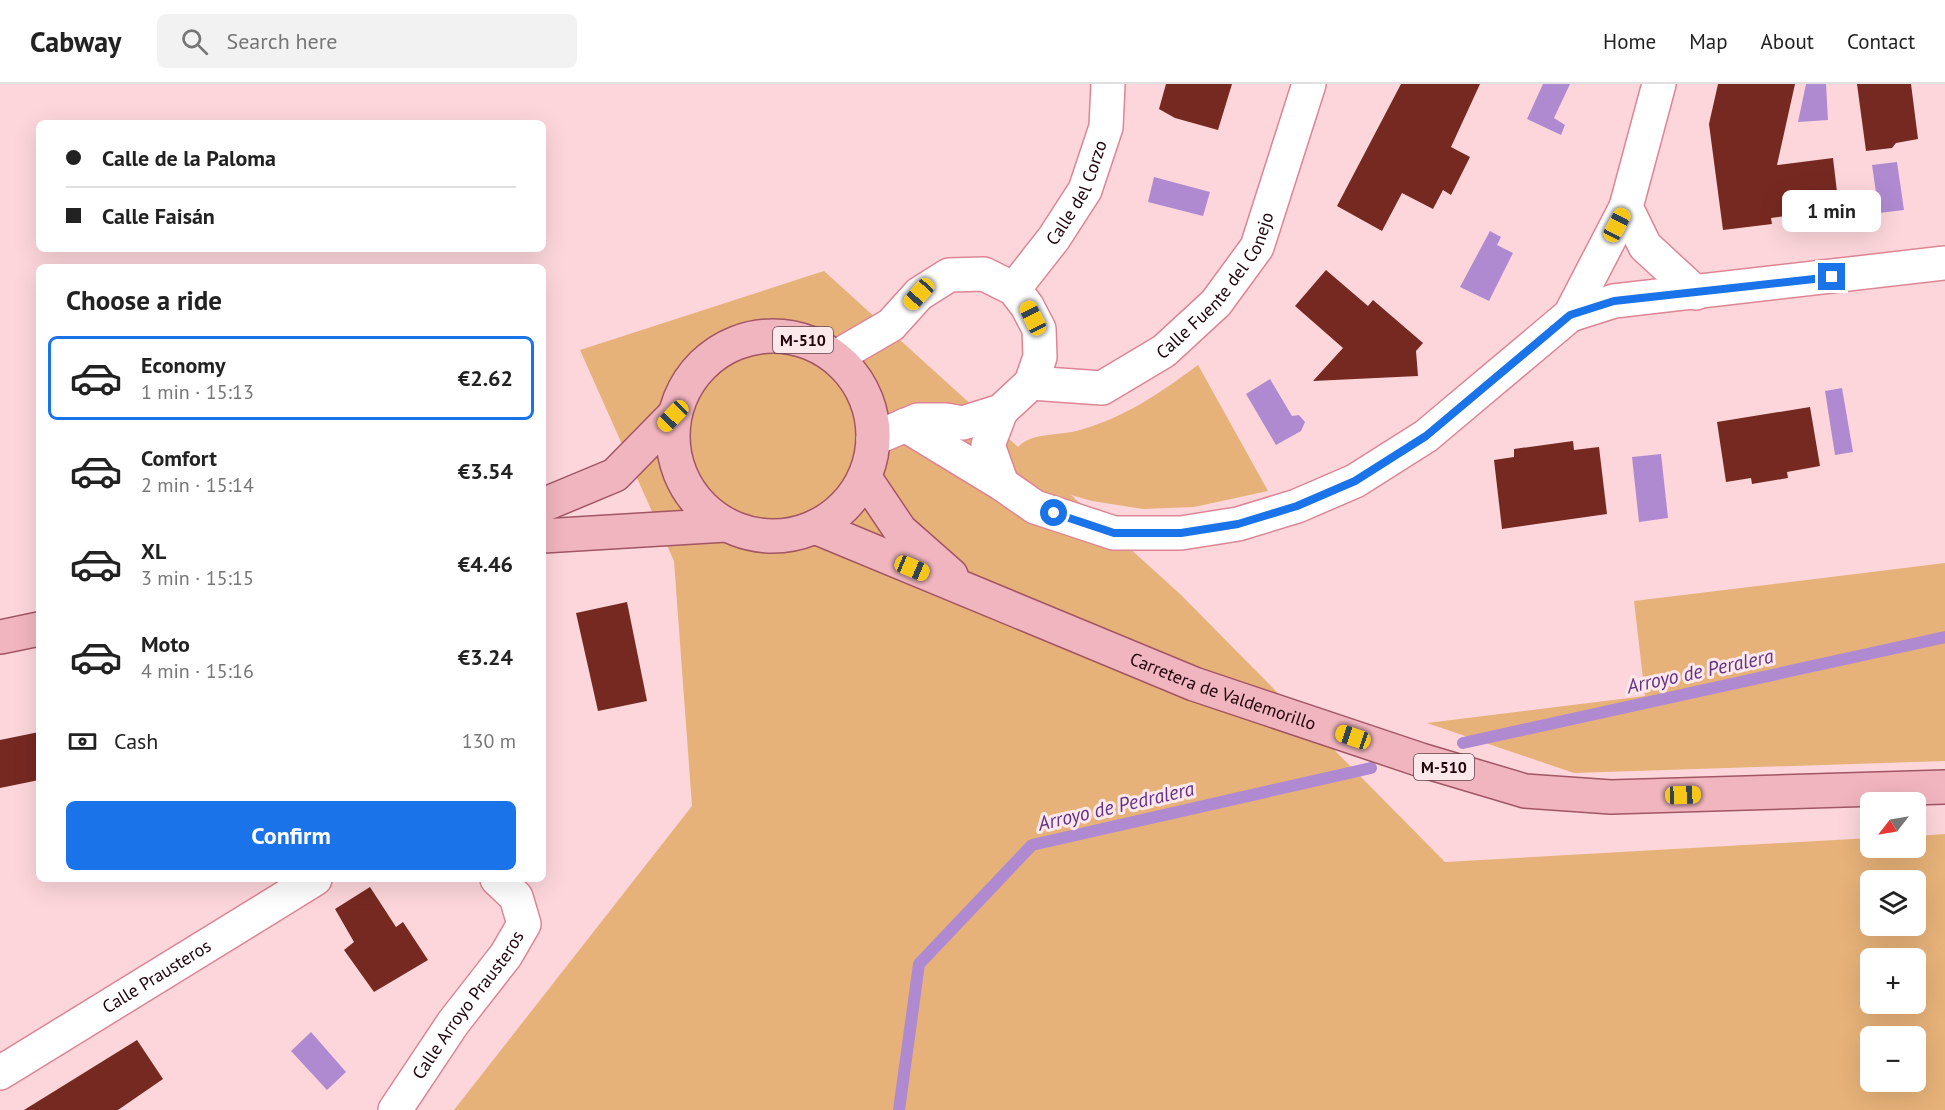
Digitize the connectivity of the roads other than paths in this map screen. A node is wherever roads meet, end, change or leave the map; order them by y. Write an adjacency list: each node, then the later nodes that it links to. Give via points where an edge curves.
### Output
1 (1108, 84): 6 (street, Calle del Corzo, via 1106,127 1084,190 1054,238)
2 (1309, 84): 10 (street, Calle Fuente del Conejo, via 1257,247 1216,303 1164,351 1102,388)
3 (1659, 84): 4 (street)
4 (1626, 207): 7 (street, via 1646,246); 8 (street)
5 (1945, 263): 7 (street)
6 (1014, 288): 9 (street, via 984,274 949,275 919,294 891,325); 10 (street, via 1039,329 1040,357)
7 (1696, 293): 8 (street, via 1614,301)
8 (1570, 315): 16 (street, via 1426,436 1355,481 1297,506 1238,524 1181,533 1114,533 1035,507)
9 (836, 357): 12 (main road, M-510, via 810,342 781,335 752,337 724,346 701,364 683,388); 14 (main road, M-510, via 856,380 869,408)
10 (1031, 383): 11 (street)
11 (1001, 411): 13 (street, via 963,423 918,420); 16 (street, via 988,445)
12 (673, 416): 17 (main road, M-510, via 615,475); 18 (main road, M-510, via 672,448 681,480 700,506)
13 (905, 426): 14 (street); 16 (street)
14 (873, 439): 15 (main road, M-510)
15 (865, 478): 19 (main road, M-510, via 835,515); 21 (main road, Carretera de Valdemorillo / M-510, via 900,530)
16 (1002, 484)
17 (546, 504)
18 (726, 525): 19 (main road, M-510, via 755,535 786,536); 20 (main road, M-510)
19 (815, 527): 21 (main road, Carretera de Valdemorillo / M-510)
20 (546, 536)
21 (970, 592): 24 (main road, Carretera de Valdemorillo / M-510, via 1194,684 1525,791 1611,797)
22 (36, 630): 23 (main road)
23 (0, 637)
24 (1945, 787)
25 (310, 882): 27 (street, Calle Prausteros)
26 (506, 888): 28 (street, Calle Arroyo Prausteros, via 524,924)
27 (0, 1073)
28 (395, 1110)

